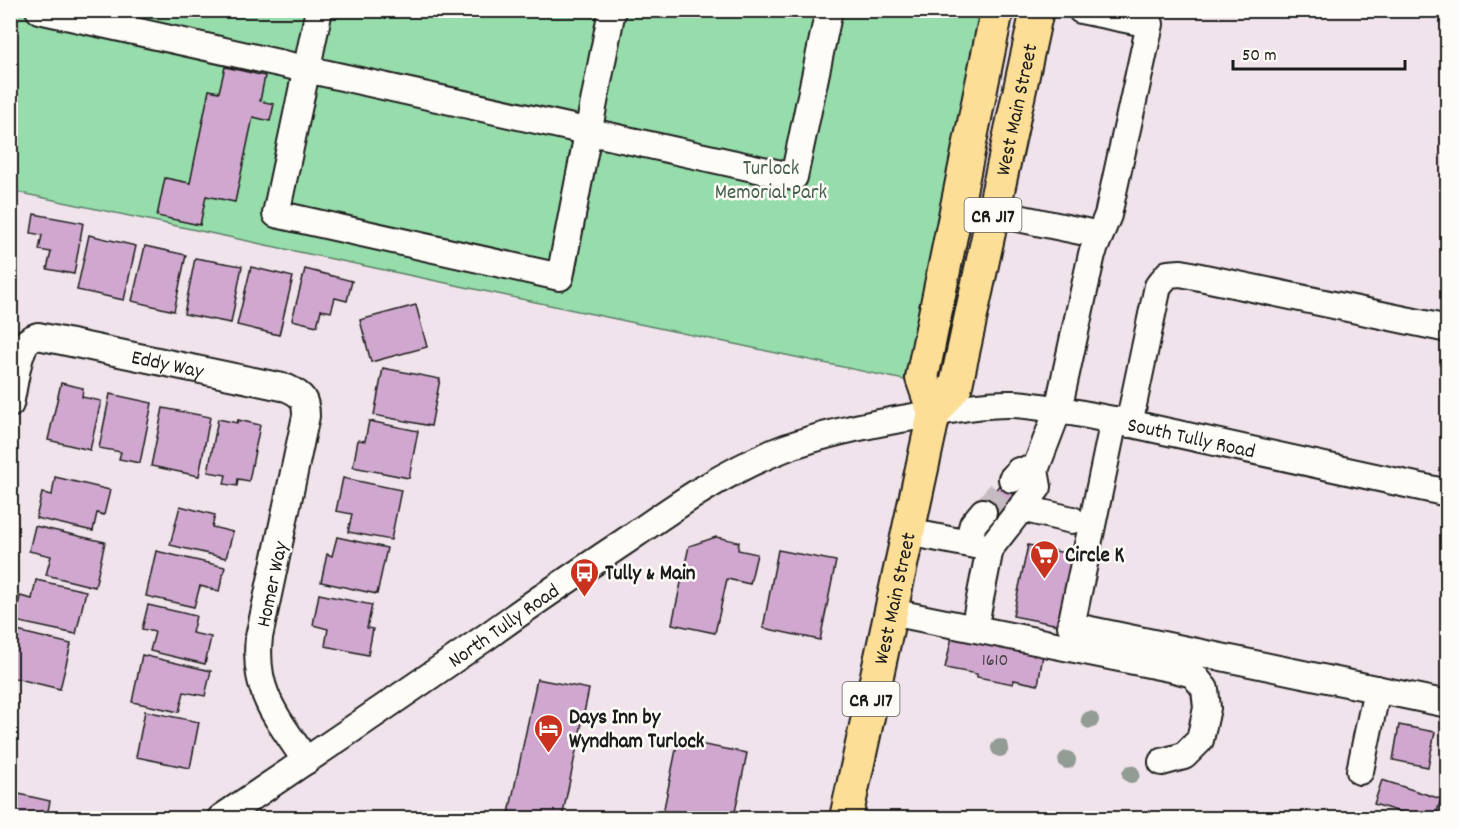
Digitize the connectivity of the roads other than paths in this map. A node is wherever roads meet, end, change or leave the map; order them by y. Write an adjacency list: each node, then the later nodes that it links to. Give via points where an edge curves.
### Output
1 (39, 10): 8 (street)
2 (319, 10): 9 (street)
3 (612, 10): 10 (street)
4 (829, 10): 10 (street, via 794,177)
5 (997, 10): 17 (main road, West Main Street / CR J17, via 922,378)
6 (1037, 10): 11 (main road, West Main Street / CR J17)
7 (1081, 10): 12 (street, via 1150,24 1108,215)
8 (107, 18): 9 (street)
9 (306, 70): 10 (street); 10 (street, via 276,214 560,277)
10 (588, 132)
11 (994, 213): 12 (street); 17 (main road, West Main Street / CR J17, via 956,385)
12 (1100, 235): 16 (street, via 1092,254)
13 (1448, 329): 18 (street, via 1181,273 1168,274 1158,286)
14 (303, 397): 15 (street, Eddy Way, via 287,388 38,336 31,338 21,354); 31 (street, Homer Way, via 306,416 258,661 267,701)
15 (10, 404)
16 (1058, 410): 17 (street, South Tully Road, via 1009,404); 18 (street, South Tully Road); 19 (street)
17 (934, 413): 25 (main road, West Main Street / CR J17); 31 (street, North Tully Road, via 805,441 718,480)
18 (1121, 422): 21 (street, South Tully Road); 29 (street, via 1071,626)
19 (1035, 470): 20 (street, via 1019,471); 22 (street, via 1038,486)
20 (1012, 479)
21 (1448, 493)
22 (1021, 508): 24 (street); 26 (street)
23 (983, 512): 26 (street, via 973,524)
24 (1072, 520)
25 (908, 532): 26 (street); 27 (main road, West Main Street / CR J17)
26 (979, 545): 28 (street)
27 (891, 612): 32 (street, via 1193,674 1205,689 1207,708 1200,740 1184,756); 35 (main road, West Main Street / CR J17)
28 (977, 614)
29 (1377, 689): 30 (street); 33 (street)
30 (1448, 704)
31 (306, 761): 34 (street, North Tully Road)
32 (1162, 762)
33 (1360, 771)
34 (221, 819)
35 (846, 819)

